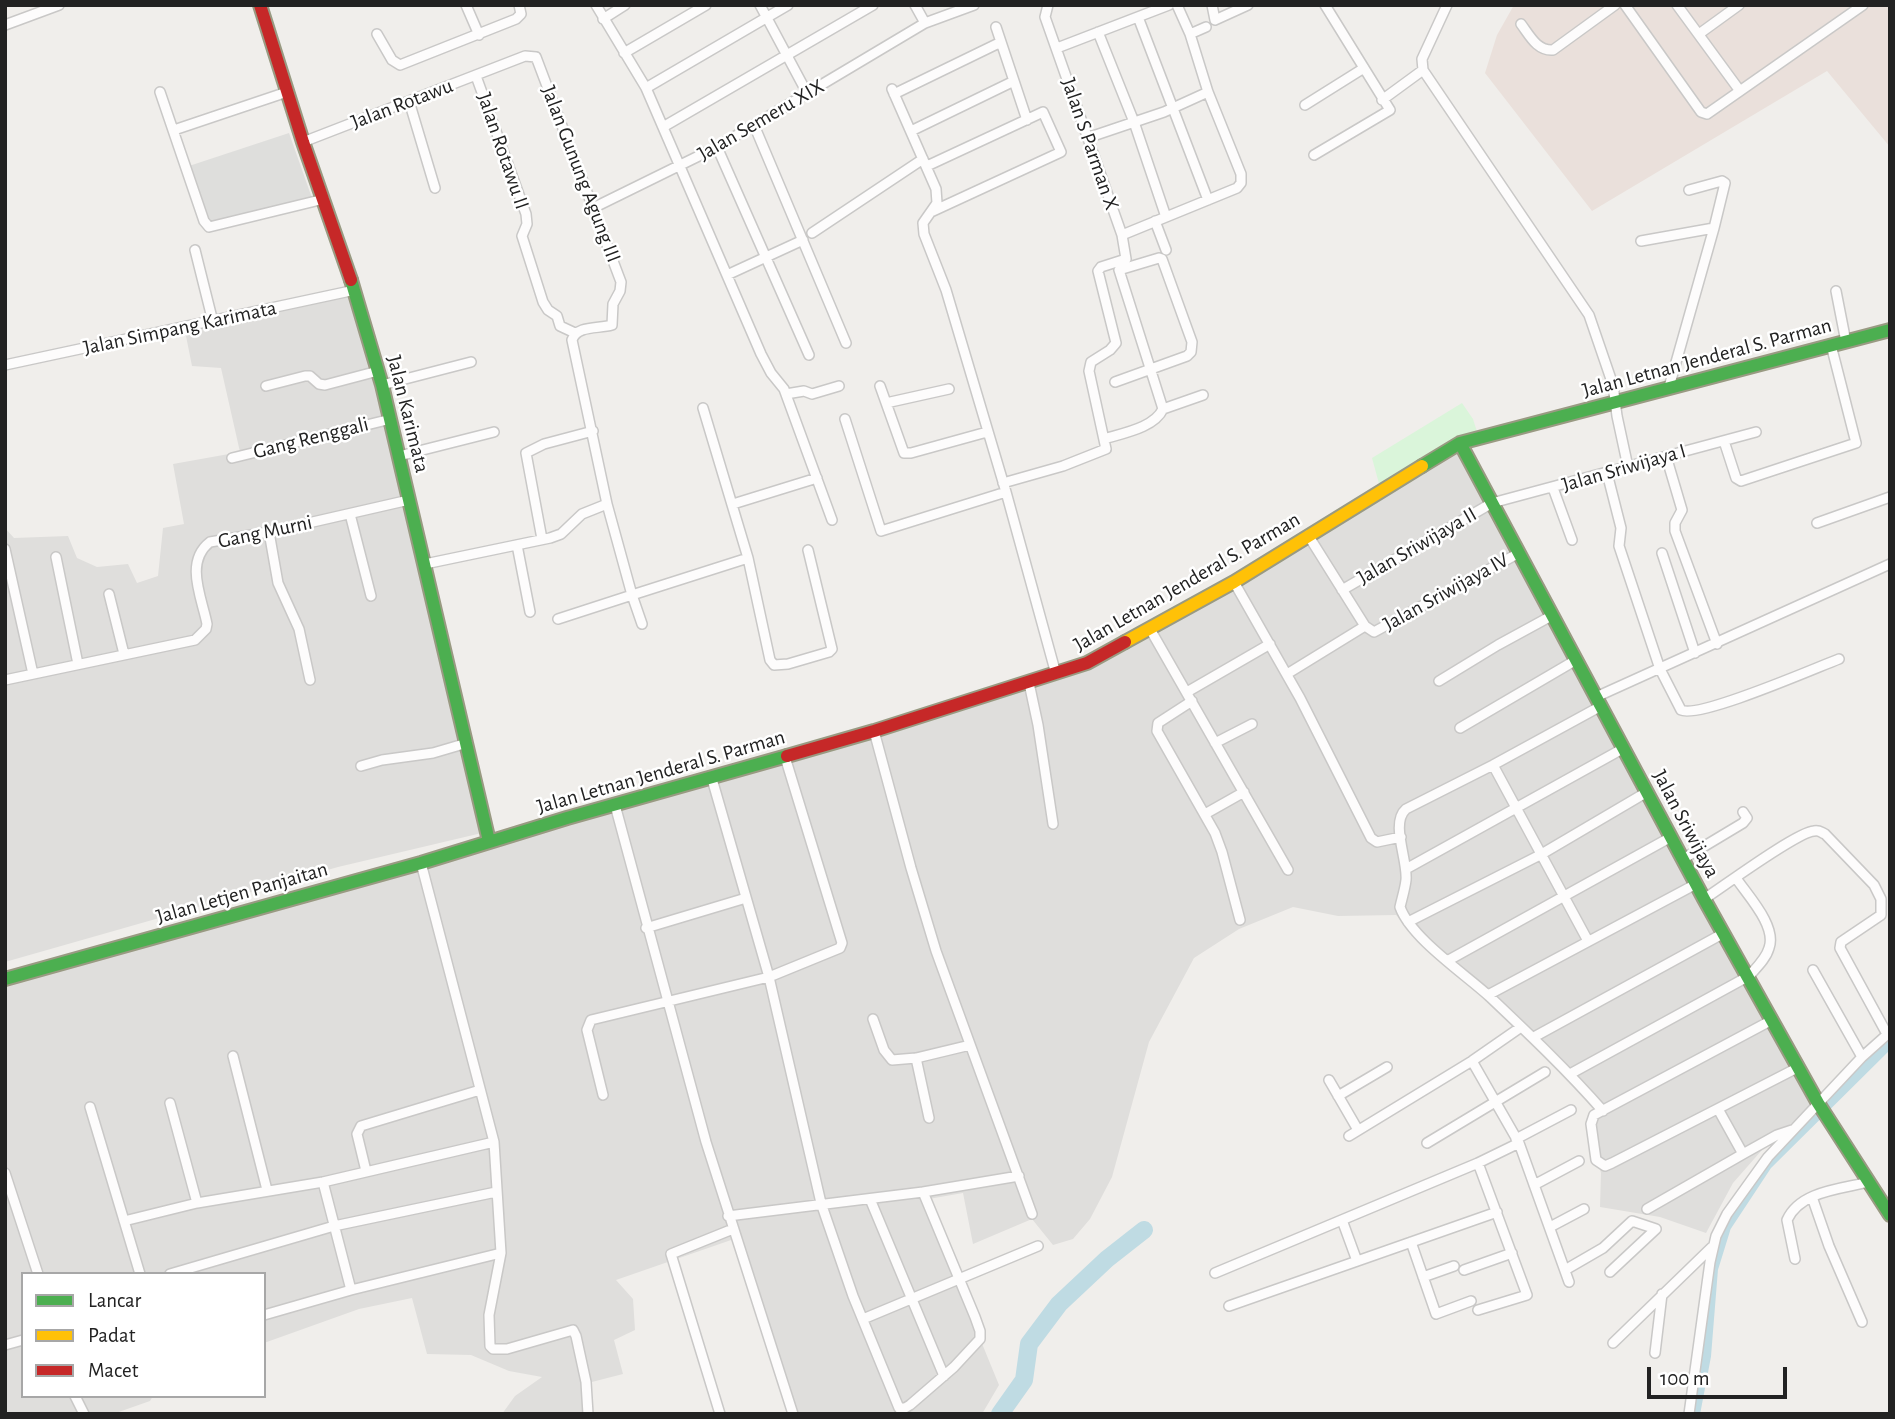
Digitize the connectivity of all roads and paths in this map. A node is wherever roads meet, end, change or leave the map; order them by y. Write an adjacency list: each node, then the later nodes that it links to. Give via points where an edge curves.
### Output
1 (59, 5): 30 (street)
2 (260, 5): 50 (main road, Jalan Karimata)
3 (466, 5): 37 (street)
4 (519, 5): 37 (street, via 520,17)
5 (596, 5): 27 (street)
6 (625, 5): 27 (street)
7 (706, 5): 40 (street)
8 (760, 5): 26 (street)
9 (788, 5): 26 (street)
10 (873, 5): 41 (street)
11 (915, 5): 28 (street)
12 (974, 5): 28 (street, Jalan Semeru XIX)
13 (1169, 5): 25 (street)
14 (1177, 5): 35 (street)
15 (1212, 5): 16 (street, via 1215,20)
16 (1248, 5)
17 (1325, 5): 43 (street)
18 (1447, 5): 44 (street, via 1422,60)
19 (1615, 5): 29 (street, via 1553,50 1539,48)
20 (1625, 5): 48 (street, via 1701,112 1710,113)
21 (1678, 5): 36 (street)
22 (1739, 5): 36 (street)
23 (1863, 5): 48 (street)
24 (1044, 6): 39 (street, Jalan S Parman X)
25 (1138, 17): 33 (street); 56 (street)
26 (766, 18): 41 (street); 47 (street)
27 (603, 19): 40 (street)
28 (925, 23): 52 (street, Jalan Semeru XIX)
29 (1521, 24)
30 (5, 25)
31 (996, 27): 38 (street)
32 (1206, 27): 35 (street)
33 (1098, 32): 39 (street); 58 (street)
34 (377, 34): 37 (street, via 391,60 400,65)
35 (1189, 34): 51 (street)
36 (1699, 34): 48 (street)
37 (479, 35)
38 (1001, 42): 46 (street); 62 (street, via 893,91)
39 (1056, 48): 63 (street, Jalan S Parman X)
40 (624, 53): 47 (street)
41 (787, 56): 52 (street); 60 (street)
42 (538, 61): 45 (street, Jalan Rotawu, via 533,55 525,56); 73 (street, Jalan Gunung Agung III)
43 (1364, 68): 53 (street); 55 (street)
44 (1423, 70): 53 (street); 108 (street, via 1590,315)
45 (476, 76): 54 (street, Jalan Rotawu); 90 (street, Jalan Rotawu II, via 526,214 522,236 543,302 560,326)
46 (1014, 81): 57 (street); 62 (street)
47 (646, 88): 60 (street)
48 (1740, 91)
49 (160, 92): 61 (street)
50 (287, 92): 61 (street); 64 (main road, Jalan Karimata)
51 (1208, 92): 56 (street); 72 (street, via 1241,183)
52 (807, 93): 59 (street, Jalan Semeru XIX)
53 (1382, 100): 66 (street, via 1390,110)
54 (409, 102): 64 (street, Jalan Rotawu); 69 (street)
55 (1306, 105)
56 (1172, 108): 58 (street); 72 (street)
57 (1027, 120): 67 (street); 74 (street, via 1043,113 1061,152)
58 (1133, 122): 63 (street); 75 (street)
59 (754, 125): 65 (street, Jalan Semeru XIX); 80 (street)
60 (663, 127): 68 (street)
61 (174, 130): 71 (street, via 209,227)
62 (911, 131): 67 (street)
63 (1087, 138): 79 (street, Jalan S Parman X)
64 (303, 142): 71 (main road, Jalan Karimata)
65 (717, 147): 68 (street, Jalan Semeru XIX); 84 (street)
66 (1314, 155)
67 (925, 163): 74 (street, via 938,197); 78 (street)
68 (681, 166): 73 (street, Jalan Semeru XIX); 85 (street)
69 (435, 188)
70 (1689, 190): 77 (street, via 1725,183)
71 (324, 199): 86 (main road, Jalan Karimata)
72 (1208, 200): 75 (street)
73 (593, 208): 90 (street, Jalan Gunung Agung III, via 621,287 612,324)
74 (930, 212): 116 (street, via 923,223 924,234 946,290)
75 (1166, 217): 76 (street)
76 (1155, 221): 79 (street); 83 (street)
77 (1714, 228): 81 (street); 104 (street)
78 (812, 233)
79 (1122, 234): 118 (street, Jalan S Parman X, via 1126,259 1101,267 1097,273 1116,344 1091,362 1089,371)
80 (803, 240): 84 (street); 92 (street)
81 (1641, 242)
82 (195, 250): 88 (street)
83 (1166, 250)
84 (766, 258): 85 (street); 94 (street)
85 (727, 275): 106 (street, via 765,363)
86 (355, 290): 88 (street, Jalan Simpang Karimata); 98 (main road, Jalan Karimata)
87 (1836, 291): 91 (street)
88 (213, 321): 96 (street, Jalan Simpang Karimata)
89 (1890, 330): 91 (main road, Jalan Letnan Jenderal S. Parman)
90 (575, 333): 114 (street, via 572,346)
91 (1846, 342): 93 (main road, Jalan Letnan Jenderal S. Parman)
92 (846, 343)
93 (1831, 345): 104 (main road, Jalan Letnan Jenderal S. Parman); 119 (street, via 1856,443 1741,481)
94 (809, 355)
95 (471, 362): 100 (street)
96 (5, 365)
97 (1150, 369): 97 (street, via 1187,356 1192,342 1159,258 1119,270); 99 (street); 111 (street)
98 (378, 371): 100 (main road, Jalan Karimata); 101 (street, via 325,385 304,376)
99 (1115, 382)
100 (382, 385): 112 (main road, Jalan Karimata)
101 (266, 386)
102 (839, 386): 106 (street, via 813,394)
103 (880, 386): 109 (street)
104 (1669, 387): 108 (main road, Jalan Letnan Jenderal S. Parman)
105 (949, 389): 109 (street)
106 (785, 391): 126 (street)
107 (1203, 395): 111 (street)
108 (1615, 401): 120 (main road, Jalan Letnan Jenderal S. Parman); 124 (street)
109 (886, 404): 116 (street, via 907,454)
110 (703, 408): 133 (street)
111 (1163, 409): 118 (street, via 1150,423)
112 (390, 419): 121 (main road, Jalan Karimata); 123 (street, Gang Renggali)
113 (845, 419): 127 (street, via 881,531)
114 (593, 431): 132 (street); 139 (street, via 526,453)
115 (494, 432): 121 (street)
116 (987, 432): 127 (street)
117 (1756, 432): 119 (street, Jalan Sriwijaya I)
118 (1104, 439): 127 (street, via 1105,449 1100,453)
119 (1724, 440): 122 (street, Jalan Sriwijaya I)
120 (1460, 443): 131 (main road, Jalan Sriwijaya); 138 (main road, Jalan Letnan Jenderal S. Parman)
121 (399, 456): 130 (main road, Jalan Karimata)
122 (1667, 456): 124 (street, Jalan Sriwijaya I); 162 (street, via 1682,510 1675,531)
123 (233, 458)
124 (1628, 467): 125 (street, Jalan Sriwijaya I)
125 (1607, 473): 128 (street, Jalan Sriwijaya I); 168 (street, via 1621,528 1619,545)
126 (817, 478): 133 (street); 135 (street)
127 (1004, 488): 170 (street)
128 (1553, 488): 131 (street, Jalan Sriwijaya I); 140 (street)
129 (1890, 497): 136 (street)
130 (410, 500): 134 (street, Gang Murni); 148 (main road, Jalan Karimata)
131 (1492, 503): 144 (main road, Jalan Sriwijaya); 151 (street, Jalan Sriwijaya II)
132 (607, 504): 139 (street, via 582,514 561,534); 153 (street)
133 (733, 505): 147 (street)
134 (350, 514): 137 (street, Gang Murni); 154 (street)
135 (832, 520)
136 (1817, 523)
137 (269, 532): 164 (street, Gang Murni, via 210,542 203,549 196,580 207,624 199,637); 173 (street, via 278,583 299,629)
138 (1308, 535): 150 (main road, Jalan Letnan Jenderal S. Parman); 151 (street)
139 (542, 539): 141 (street)
140 (1572, 541)
141 (517, 545): 148 (street); 155 (street)
142 (5, 549): 169 (street)
143 (808, 550): 147 (street, via 832,649 788,664 774,665 769,660)
144 (1519, 553): 156 (main road, Jalan Sriwijaya); 160 (street, Jalan Sriwijaya IV)
145 (1662, 554): 163 (street)
146 (56, 557): 167 (street)
147 (748, 558): 153 (street)
148 (425, 564): 181 (main road, Jalan Karimata)
149 (1890, 564): 162 (street)
150 (1234, 582): 159 (main road, Jalan Letnan Jenderal S. Parman); 161 (street)
151 (1342, 590): 160 (street)
152 (109, 594): 164 (street)
153 (632, 595): 157 (street); 158 (street)
154 (371, 596)
155 (530, 612)
156 (1553, 615): 166 (main road, Jalan Sriwijaya); 174 (street)
157 (558, 619)
158 (642, 624)
159 (1150, 629): 170 (main road, Jalan Letnan Jenderal S. Parman, via 1096,660); 176 (street)
160 (1369, 629): 171 (street, Jalan Sriwijaya IV)
161 (1270, 644): 171 (street); 176 (street)
162 (1717, 644): 163 (street)
163 (1695, 653): 168 (street)
164 (124, 654): 167 (street, Gang Murni)
165 (1839, 659): 168 (street, via 1687,713 1678,706)
166 (1576, 660): 177 (main road, Jalan Sriwijaya); 179 (street)
167 (78, 664): 169 (street, Gang Murni)
168 (1660, 669): 177 (street)
169 (33, 674): 172 (street, Gang Murni)
170 (1056, 674): 175 (main road, Jalan Letnan Jenderal S. Parman)
171 (1287, 674): 195 (street, via 1371,838 1377,842)
172 (5, 680)
173 (310, 680)
174 (1439, 681)
175 (1029, 683): 180 (main road, Jalan Letnan Jenderal S. Parman); 194 (street)
176 (1190, 697): 182 (street); 193 (street, via 1158,723 1157,731)
177 (1599, 702): 183 (main road, Jalan Sriwijaya); 185 (street)
178 (1252, 724): 182 (street)
179 (1460, 728)
180 (874, 732): 184 (main road, Jalan Letnan Jenderal S. Parman); 225 (street, via 911,868)
181 (467, 743): 186 (street); 197 (main road, Jalan Karimata)
182 (1215, 743): 188 (street)
183 (1624, 748): 189 (main road, Jalan Sriwijaya); 191 (street)
184 (786, 757): 187 (main road, Jalan Letnan Jenderal S. Parman); 216 (street, via 842,943 835,952)
185 (1493, 765): 191 (street); 195 (street, via 1406,810 1399,817)
186 (361, 766)
187 (712, 779): 190 (main road, Jalan Letnan Jenderal S. Parman); 206 (street)
188 (1244, 792): 193 (street); 202 (street)
189 (1647, 792): 196 (main road, Jalan Sriwijaya); 198 (street)
190 (615, 805): 197 (main road, Jalan Letnan Jenderal S. Parman); 210 (street)
191 (1516, 808): 198 (street); 201 (street)
192 (1743, 811): 199 (street, via 1747,818 1743,823)
193 (1205, 814): 208 (street, via 1223,852)
194 (1053, 824)
195 (1401, 837): 201 (street)
196 (1671, 838): 199 (main road, Jalan Sriwijaya); 205 (street)
197 (489, 841): 200 (main road, Jalan Letjen Panjaitan)
198 (1540, 855): 205 (street); 209 (street)
199 (1683, 859): 204 (main road, Jalan Sriwijaya)
200 (421, 863): 217 (main road, Jalan Letjen Panjaitan); 235 (street)
201 (1406, 869): 209 (street, via 1400,907)
202 (1288, 870)
203 (1736, 878): 207 (street); 215 (street, via 1771,937 1768,953); 223 (street, via 1813,831 1825,834 1874,885 1881,900 1881,915 1841,942 1840,948)
204 (1696, 884): 207 (main road, Jalan Sriwijaya); 212 (street)
205 (1564, 896): 212 (street); 213 (street)
206 (746, 898): 210 (street); 216 (street)
207 (1704, 899): 211 (main road, Jalan Sriwijaya)
208 (1240, 920)
209 (1408, 922): 213 (street)
210 (646, 928): 219 (street)
211 (1724, 933): 215 (main road, Jalan Sriwijaya); 224 (street)
212 (1588, 941): 218 (street)
213 (1447, 961): 218 (street)
214 (1813, 970): 227 (street)
215 (1749, 976): 221 (main road, Jalan Sriwijaya); 233 (street)
216 (769, 977): 219 (street); 267 (street)
217 (5, 979)
218 (1488, 995): 222 (street)
219 (667, 1003): 236 (street, via 588,1023); 273 (street)
220 (873, 1019): 228 (street, via 889,1058)
221 (1772, 1020): 231 (main road, Jalan Sriwijaya); 244 (street)
222 (1521, 1027): 224 (street); 229 (street)
223 (1888, 1033): 227 (street)
224 (1534, 1037): 233 (street)
225 (970, 1045): 228 (street); 257 (street)
226 (233, 1056): 261 (street)
227 (1862, 1057): 240 (street)
228 (916, 1058): 245 (street)
229 (1472, 1061): 238 (street); 246 (street)
230 (1387, 1067): 237 (street)
231 (1799, 1067): 240 (main road, Jalan Sriwijaya); 242 (street)
232 (1545, 1072): 238 (street)
233 (1570, 1074): 244 (street)
234 (1329, 1080): 237 (street)
235 (480, 1090): 250 (street); 255 (street, via 361,1126 357,1134)
236 (603, 1095)
237 (1338, 1096): 246 (street)
238 (1495, 1101): 249 (street); 251 (street)
239 (170, 1103): 266 (street)
240 (1820, 1105): 247 (street); 259 (main road, Jalan Sriwijaya)
241 (90, 1107): 275 (street)
242 (1718, 1109): 244 (street, via 1605,1166 1595,1160 1591,1124 1594,1115); 252 (street)
243 (1571, 1110): 249 (street)
244 (1603, 1111)
245 (929, 1118)
246 (1358, 1130): 248 (street)
247 (1792, 1130): 252 (street); 280 (street, via 1745,1187)
248 (1349, 1136)
249 (1517, 1141): 254 (street); 260 (street)
250 (494, 1142): 255 (street); 262 (street)
251 (1427, 1143)
252 (1743, 1154): 269 (street)
253 (1578, 1161): 260 (street)
254 (1478, 1163): 270 (street); 274 (street)
255 (366, 1171): 258 (street)
256 (5, 1172): 289 (street)
257 (1019, 1176): 263 (street); 271 (street)
258 (323, 1182): 261 (street); 276 (street)
259 (1869, 1182): 264 (street); 272 (main road, Jalan Sriwijaya)
260 (1534, 1185): 277 (street)
261 (267, 1190): 266 (street)
262 (496, 1192): 276 (street); 282 (street)
263 (923, 1192): 265 (street); 295 (street)
264 (1812, 1197): 284 (street, via 1795,1207 1787,1220); 305 (street)
265 (870, 1199): 267 (street); 299 (street)
266 (197, 1203): 275 (street)
267 (821, 1203): 273 (street); 304 (street)
268 (1584, 1209): 277 (street)
269 (1647, 1209)
270 (1497, 1212): 279 (street); 283 (street)
271 (1032, 1214)
272 (1890, 1215)
273 (729, 1216): 278 (street)
274 (1342, 1220): 285 (street); 293 (street)
275 (124, 1221): 290 (street)
276 (334, 1227): 291 (street); 297 (street)
277 (1550, 1227): 288 (street)
278 (733, 1229): 312 (street, via 671,1254); 313 (street)
279 (1411, 1242): 285 (street); 294 (street)
280 (1714, 1245): 298 (street); 314 (street)
281 (1038, 1246): 295 (street)
282 (500, 1253): 297 (street); 311 (street, via 489,1315 490,1346 507,1349 573,1331 586,1382)
283 (1512, 1253): 287 (street); 302 (street, via 1527,1295)
284 (1795, 1259)
285 (1357, 1261): 301 (street)
286 (1454, 1266): 294 (street)
287 (1464, 1270)
288 (1565, 1270): 292 (street, via 1603,1248 1632,1221 1656,1229); 296 (street)
289 (37, 1272)
290 (139, 1272)
291 (177, 1272)
292 (1610, 1272)
293 (1215, 1273)
294 (1423, 1277): 300 (street, via 1436,1314)
295 (959, 1279): 299 (street); 308 (street, via 981,1335)
296 (1569, 1282)
297 (351, 1290): 303 (street)
298 (1661, 1294): 306 (street); 307 (street)
299 (912, 1299): 304 (street); 308 (street)
300 (1471, 1301)
301 (1230, 1306)
302 (1478, 1311)
303 (266, 1314)
304 (863, 1319): 308 (street, via 899,1408 910,1405)
305 (1862, 1322)
306 (1613, 1343)
307 (1655, 1353)
308 (944, 1376)
309 (76, 1398): 310 (street)
310 (84, 1414)
311 (588, 1414)
312 (720, 1414)
313 (793, 1414)
314 (1689, 1414)

